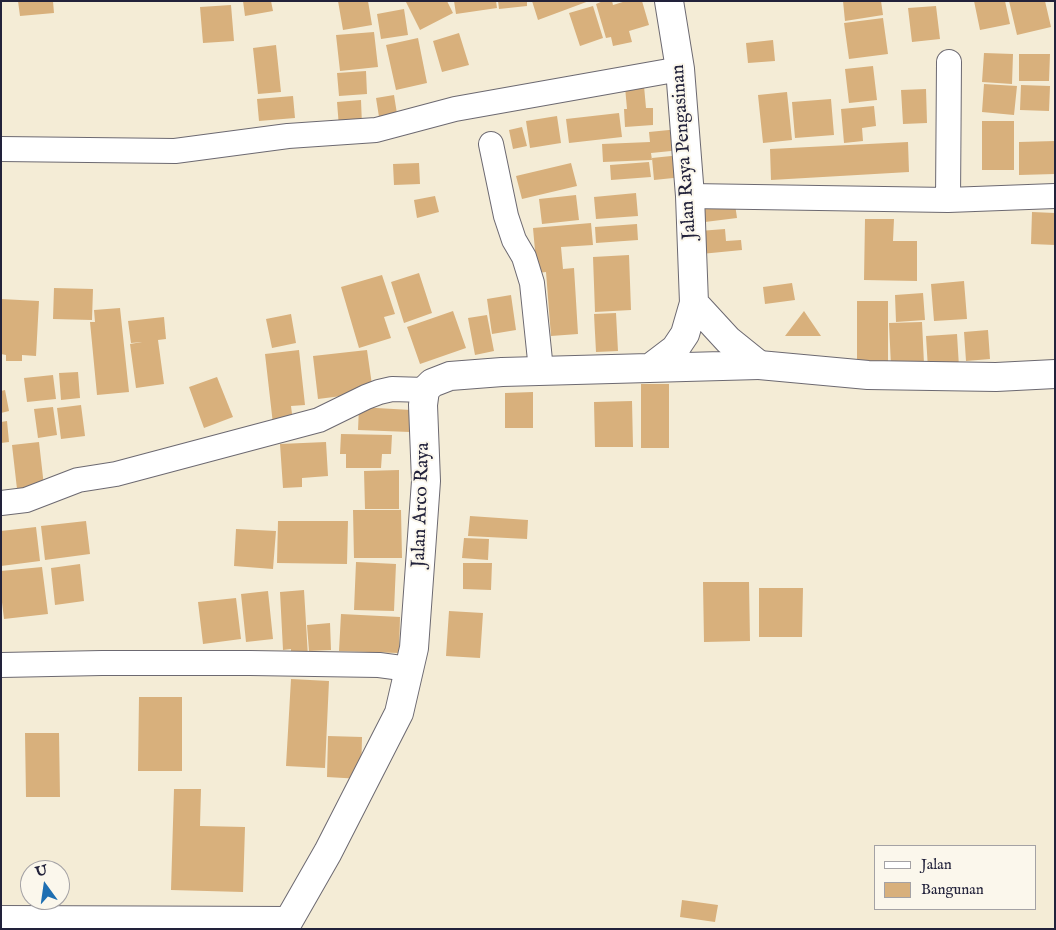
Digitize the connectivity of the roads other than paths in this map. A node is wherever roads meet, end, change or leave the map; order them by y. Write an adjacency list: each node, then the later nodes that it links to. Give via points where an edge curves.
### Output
1 (669, 1): 3 (main road, Jalan Raya Pengasinan)
2 (949, 62): 8 (street)
3 (680, 69): 5 (street, via 454,109 376,130 288,136 175,151); 6 (main road, Jalan Raya Pengasinan)
4 (491, 144): 12 (street, via 506,216 532,283)
5 (1, 149)
6 (690, 196): 8 (street); 9 (main road, Jalan Raya Pengasinan)
7 (1055, 196): 8 (street)
8 (948, 200)
9 (694, 303): 10 (main road, via 728,340); 11 (main road, Jalan Raya Pengasinan, via 685,334 674,349)
10 (759, 365): 11 (main road); 13 (main road, via 868,375 996,377)
11 (650, 368): 12 (main road)
12 (541, 370): 14 (main road, via 450,376 432,383)
13 (1055, 374)
14 (425, 390): 15 (street, via 379,392 319,420 116,474 78,480 26,500); 17 (main road, Jalan Arco Raya, via 426,481 414,648)
15 (1, 503)
16 (1, 665): 17 (street, via 250,663 378,665)
17 (409, 669): 19 (main road, Jalan Arco Raya, via 399,713 388,738)
18 (1, 918): 19 (street)
19 (287, 924)

